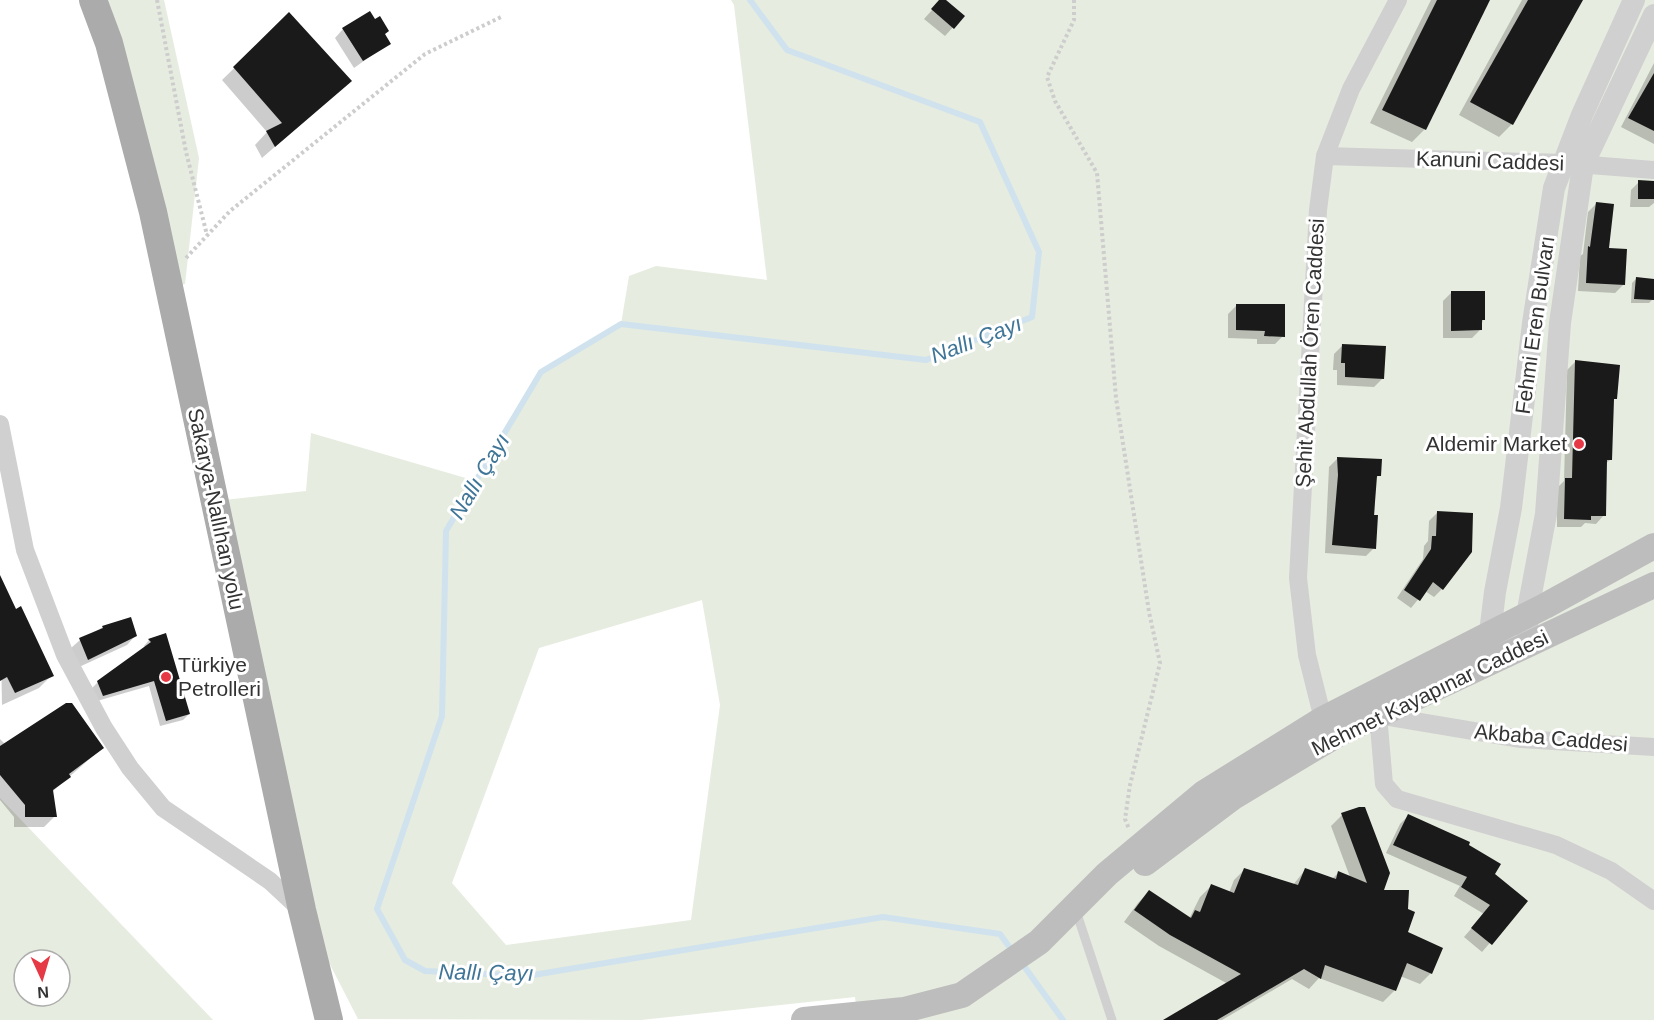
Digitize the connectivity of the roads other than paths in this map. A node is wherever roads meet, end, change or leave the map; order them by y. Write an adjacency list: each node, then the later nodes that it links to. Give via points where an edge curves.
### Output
1 (93, 0): 19 (main road, Sakarya-Nallıhan yolu, via 109,43 153,212)
2 (1398, 0): 5 (street, Şehit Abdullah Ören Caddesi, via 1351,88)
3 (1634, 0): 6 (street, Fehmi Eren Bulvarı, via 1582,115)
4 (1654, 15): 6 (street, Fehmi Eren Bulvarı)
5 (1325, 156): 6 (street, Kanuni Caddesi); 16 (street, Şehit Abdullah Ören Caddesi, via 1318,210 1298,578 1307,655)
6 (1573, 164): 7 (street, Kanuni Caddesi); 11 (street, Fehmi Eren Bulvarı, via 1546,514); 12 (street, Fehmi Eren Bulvarı, via 1554,188 1511,508)
7 (1654, 170)
8 (0, 424): 19 (street, via 25,550 65,655 104,728 163,808 270,881)
9 (1654, 546): 11 (main road, Mehmet Kayapınar Caddesi)
10 (1654, 585): 13 (main road, Mehmet Kayapınar Caddesi)
11 (1527, 615): 12 (main road, Mehmet Kayapınar Caddesi); 13 (street, Fehmi Eren Bulvarı)
12 (1488, 636): 14 (street, Fehmi Eren Bulvarı); 16 (main road, Mehmet Kayapınar Caddesi)
13 (1528, 645): 14 (main road, Mehmet Kayapınar Caddesi)
14 (1487, 664): 15 (main road, Mehmet Kayapınar Caddesi)
15 (1378, 715): 17 (street, Akbaba Caddesi, via 1521,740); 18 (street, via 1384,784 1397,799 1556,845 1611,871); 20 (main road, Mehmet Kayapınar Caddesi, via 1338,734 1233,797)
16 (1323, 719): 21 (main road, Mehmet Kayapınar Caddesi, via 1204,793 1107,874)
17 (1654, 747)
18 (1654, 901)
19 (302, 910): 22 (main road, Sakarya-Nallıhan yolu)
20 (1077, 914): 21 (main road, Mehmet Kayapınar Caddesi); 24 (lane)
21 (1039, 942): 23 (main road, via 962,995 904,1010)
22 (329, 1020)
23 (804, 1020)
24 (1112, 1020)

